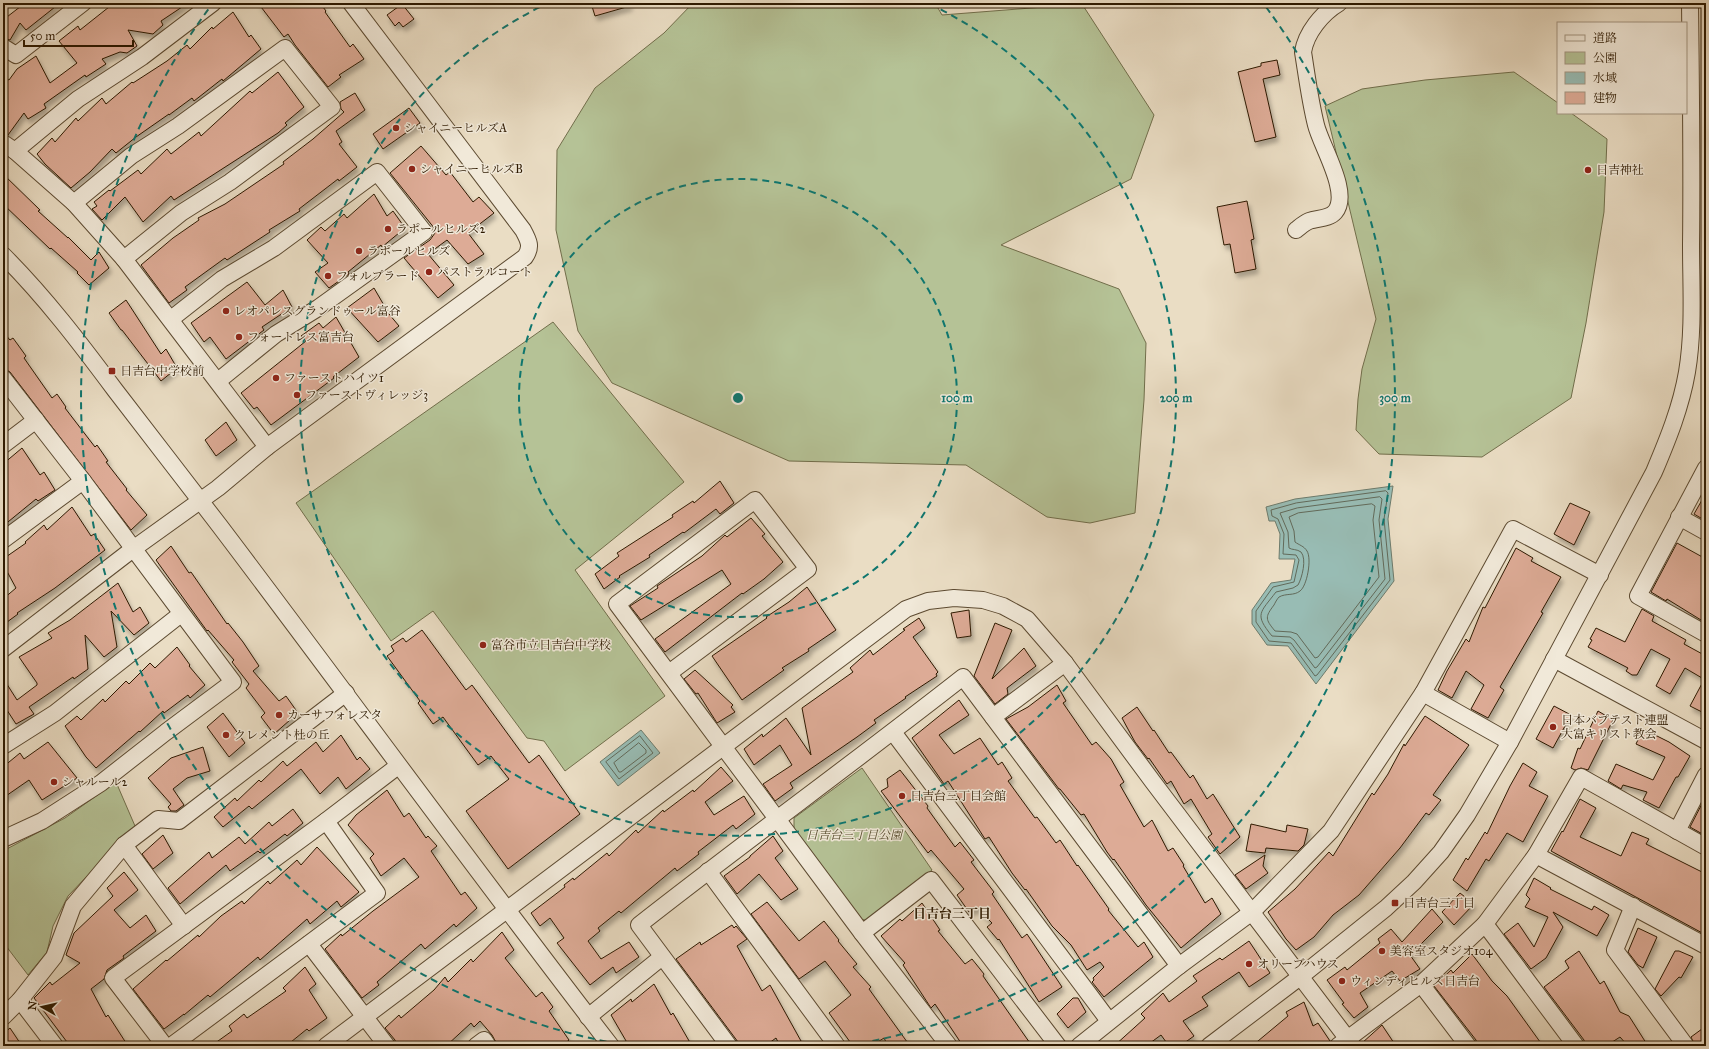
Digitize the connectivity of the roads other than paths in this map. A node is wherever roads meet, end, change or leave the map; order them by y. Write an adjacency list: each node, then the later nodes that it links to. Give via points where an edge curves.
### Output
1 (83, 3): 6 (street, via 16,55)
2 (213, 3): 7 (street, via 142,57)
3 (351, 3): 18 (street, via 523,230 530,242 529,251 525,257)
4 (1339, 3): 10 (street, via 1320,18 1303,52 1316,128 1333,166 1340,195 1339,205 1332,215 1308,222)
5 (1690, 3): 8 (street)
6 (3, 47)
7 (9, 147): 9 (street)
8 (1699, 163): 26 (street, via 1691,327 1687,371 1679,406 1654,472)
9 (74, 203): 12 (street); 12 (street, via 131,156 178,126 285,48 332,107 230,182 181,213)
10 (1296, 230)
11 (3, 255): 21 (street, via 33,285 74,335)
12 (124, 259): 13 (street)
13 (171, 319): 15 (street); 15 (street, via 222,279 274,248 377,172 424,232 318,308 276,334)
14 (3, 378): 16 (street)
15 (218, 381): 18 (street)
16 (36, 420): 17 (street); 20 (street)
17 (3, 445)
18 (267, 447): 21 (street)
19 (1706, 468): 22 (street)
20 (83, 481): 24 (street); 25 (street)
21 (201, 501): 25 (street); 33 (street)
22 (1679, 517): 23 (street); 28 (street, via 1638,596)
23 (1706, 532)
24 (3, 540)
25 (133, 549): 27 (street); 29 (street)
26 (1600, 575): 30 (street); 34 (street, via 1513,529)
27 (181, 614): 39 (street, via 54,713); 46 (street, via 233,682 101,783 42,821)
28 (1706, 634)
29 (3, 648)
30 (1554, 659): 37 (street); 38 (street)
31 (1065, 663): 35 (street); 40 (street, via 1027,619 1003,606 983,600 928,600 906,609); 53 (street)
32 (669, 673): 32 (street, via 808,570 755,500 617,604); 40 (street)
33 (346, 693): 41 (street); 47 (street, via 179,821 158,819)
34 (1424, 694): 38 (street); 53 (street, via 1331,831)
35 (993, 717): 36 (street, via 963,677); 60 (street)
36 (893, 732): 43 (street); 67 (street)
37 (1706, 741)
38 (1510, 742): 61 (street, via 1468,815 1441,852 1386,908)
39 (3, 746)
40 (723, 746): 43 (street); 52 (street)
41 (398, 766): 44 (street); 52 (street)
42 (1706, 775): 45 (street)
43 (778, 819): 50 (street); 56 (street)
44 (326, 821): 55 (street); 57 (street, via 377,892)
45 (1677, 831): 48 (street); 49 (street, via 1581,777)
46 (3, 839)
47 (124, 845): 55 (street); 63 (street, via 73,906 54,957)
48 (1706, 847)
49 (1536, 855): 51 (street); 54 (street)
50 (708, 871): 59 (street, via 639,925); 78 (street)
51 (1633, 906): 58 (street); 85 (street, via 1615,950)
52 (507, 910): 65 (street); 66 (street)
53 (1252, 912): 60 (street); 61 (street)
54 (1485, 924): 62 (street); 84 (street)
55 (184, 926): 70 (street, via 113,978)
56 (862, 933): 79 (street); 80 (street, via 931,880)
57 (308, 944): 66 (street); 71 (street)
58 (1706, 946)
59 (662, 957): 65 (street); 77 (street)
60 (1179, 966): 67 (street)
61 (1300, 977): 68 (street); 82 (street)
62 (1421, 984): 68 (street); 83 (street)
63 (20, 1000): 64 (street); 69 (street)
64 (3, 1017)
65 (588, 1017): 76 (street)
66 (364, 1018): 72 (street); 73 (street)
67 (1110, 1022): 81 (street)
68 (1346, 1044)
69 (55, 1046)
70 (165, 1046)
71 (171, 1046)
72 (326, 1046)
73 (386, 1046)
74 (476, 1046): 75 (street, via 484,1040)
75 (488, 1046)
76 (611, 1046)
77 (730, 1046)
78 (837, 1046)
79 (949, 1046)
80 (1058, 1046)
81 (1079, 1046)
82 (1209, 1046)
83 (1468, 1046)
84 (1576, 1046)
85 (1686, 1046)

